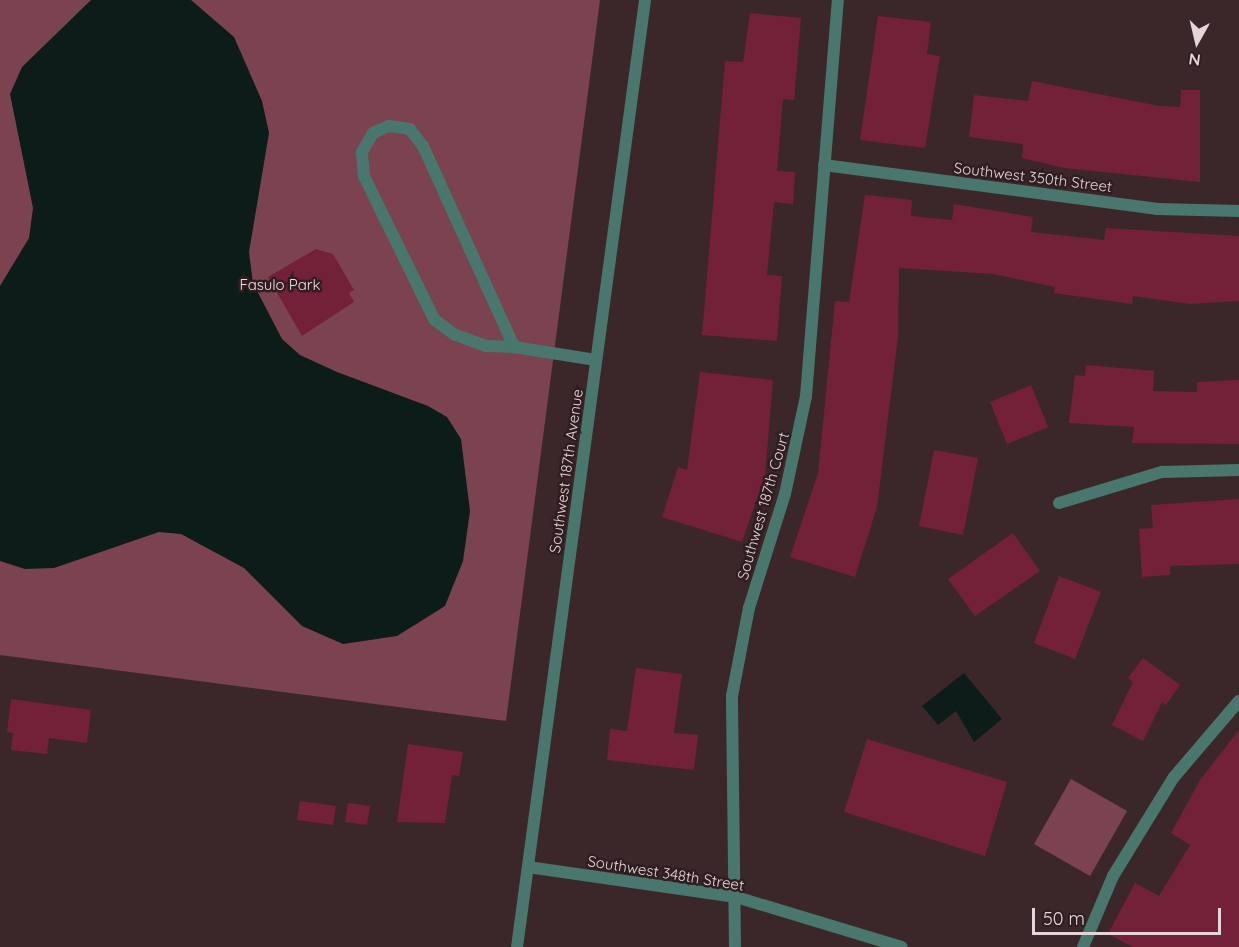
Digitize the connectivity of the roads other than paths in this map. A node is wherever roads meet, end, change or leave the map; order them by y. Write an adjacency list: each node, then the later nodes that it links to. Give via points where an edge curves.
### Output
1 (645, 0): 6 (street, Southwest 187th Avenue)
2 (838, 0): 3 (street, Southwest 187th Court)
3 (824, 165): 4 (street, Southwest 350th Street, via 1158,209); 11 (street, Southwest 187th Court, via 800,429 749,608 732,696)
4 (1239, 211)
5 (514, 347): 5 (street, via 423,146 410,129 389,126 373,133 363,152 364,176 434,319 466,339); 6 (street)
6 (596, 360): 10 (street, Southwest 187th Avenue)
7 (1239, 470): 8 (street, via 1162,472)
8 (1059, 503)
9 (1239, 701): 15 (street, via 1174,777 1113,876)
10 (528, 867): 11 (street, Southwest 348th Street); 12 (street, Southwest 187th Avenue)
11 (736, 897): 13 (street, Southwest 187th Court); 14 (street, Southwest 348th Street)
12 (517, 947)
13 (735, 947)
14 (902, 947)
15 (1083, 947)

